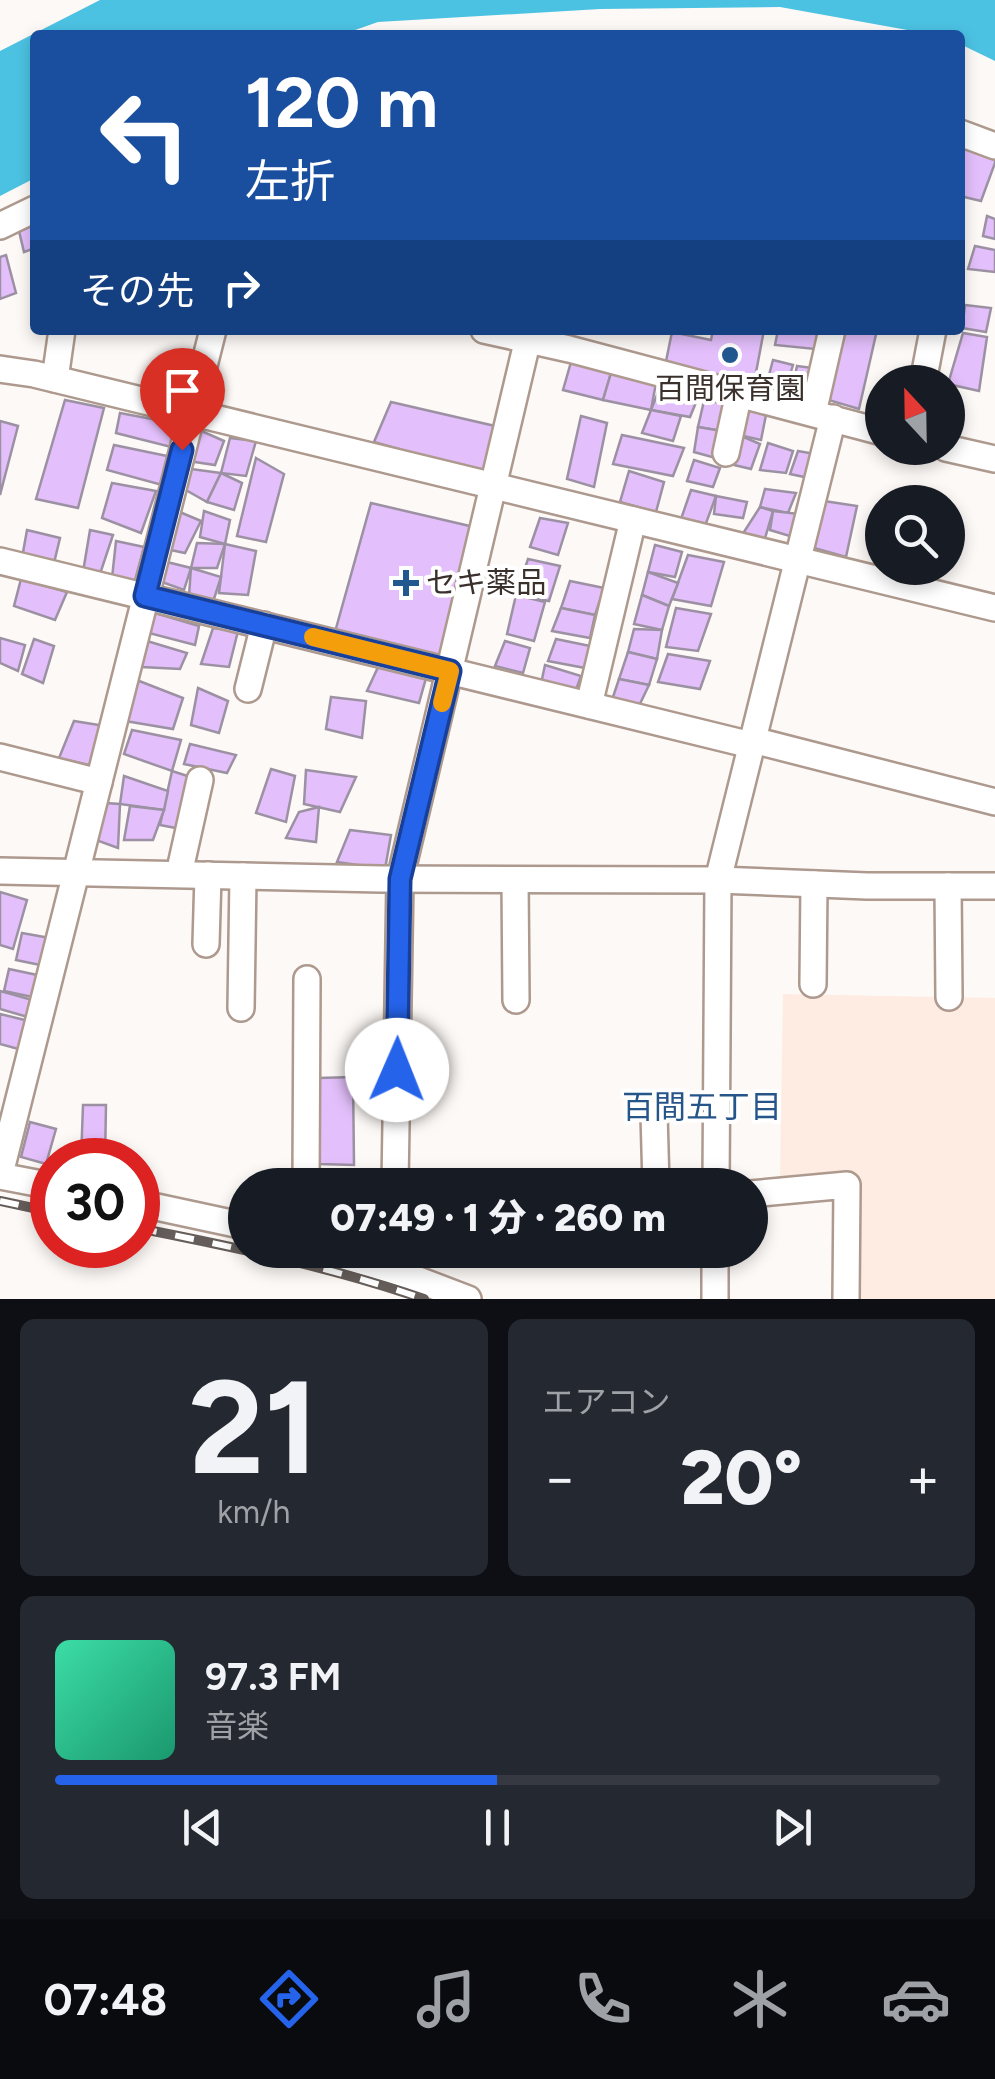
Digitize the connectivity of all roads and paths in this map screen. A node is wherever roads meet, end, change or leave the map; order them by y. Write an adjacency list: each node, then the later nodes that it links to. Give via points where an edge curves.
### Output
1 (965, 136): 2 (street)
2 (995, 146)
3 (30, 211): 4 (street)
4 (0, 226)
5 (61, 335): 13 (street)
6 (213, 335): 15 (street)
7 (529, 335): 10 (street); 21 (street)
8 (831, 335): 16 (street)
9 (932, 335): 11 (street)
10 (571, 339): 14 (street)
11 (926, 365)
12 (0, 369): 13 (street)
13 (55, 379): 15 (street)
14 (739, 393): 16 (street); 19 (street)
15 (192, 413): 21 (street); 25 (street)
16 (823, 416): 17 (street); 24 (street)
17 (865, 427)
18 (965, 452): 20 (street)
19 (726, 454)
20 (995, 459)
21 (494, 486): 22 (street); 28 (street)
22 (633, 520): 24 (street); 30 (street)
23 (0, 560): 25 (street)
24 (798, 560): 26 (street); 31 (street)
25 (145, 596): 27 (street); 34 (street)
26 (995, 608)
27 (264, 626): 28 (street); 29 (street)
28 (450, 671): 30 (street); 41 (street)
29 (248, 689)
30 (589, 705): 31 (street)
31 (752, 742): 35 (street); 43 (street)
32 (0, 758): 34 (street)
33 (200, 780): 38 (street)
34 (98, 782): 37 (street)
35 (995, 802)
36 (0, 871): 37 (street)
37 (76, 871): 38 (street); 58 (street)
38 (180, 874): 39 (street)
39 (208, 875): 40 (street); 47 (street)
40 (243, 876): 41 (street); 52 (street)
41 (400, 879): 42 (street); 55 (street)
42 (515, 880): 43 (street); 51 (street)
43 (718, 880): 44 (street); 57 (street)
44 (814, 884): 45 (street); 49 (street)
45 (948, 886): 46 (street); 50 (street)
46 (995, 886)
47 (206, 944)
48 (307, 979): 54 (street)
49 (812, 984)
50 (948, 996)
51 (516, 1000)
52 (242, 1008)
53 (654, 1114): 56 (street)
54 (306, 1168)
55 (395, 1168)
56 (656, 1168)
57 (716, 1168)
58 (0, 1175): 59 (street)
59 (30, 1181)
60 (768, 1192): 67 (street, via 847,1184)
61 (160, 1206): 62 (street)
62 (228, 1215)
63 (413, 1268): 65 (street)
64 (715, 1268): 66 (street)
65 (468, 1299)
66 (715, 1299)
67 (846, 1299)

